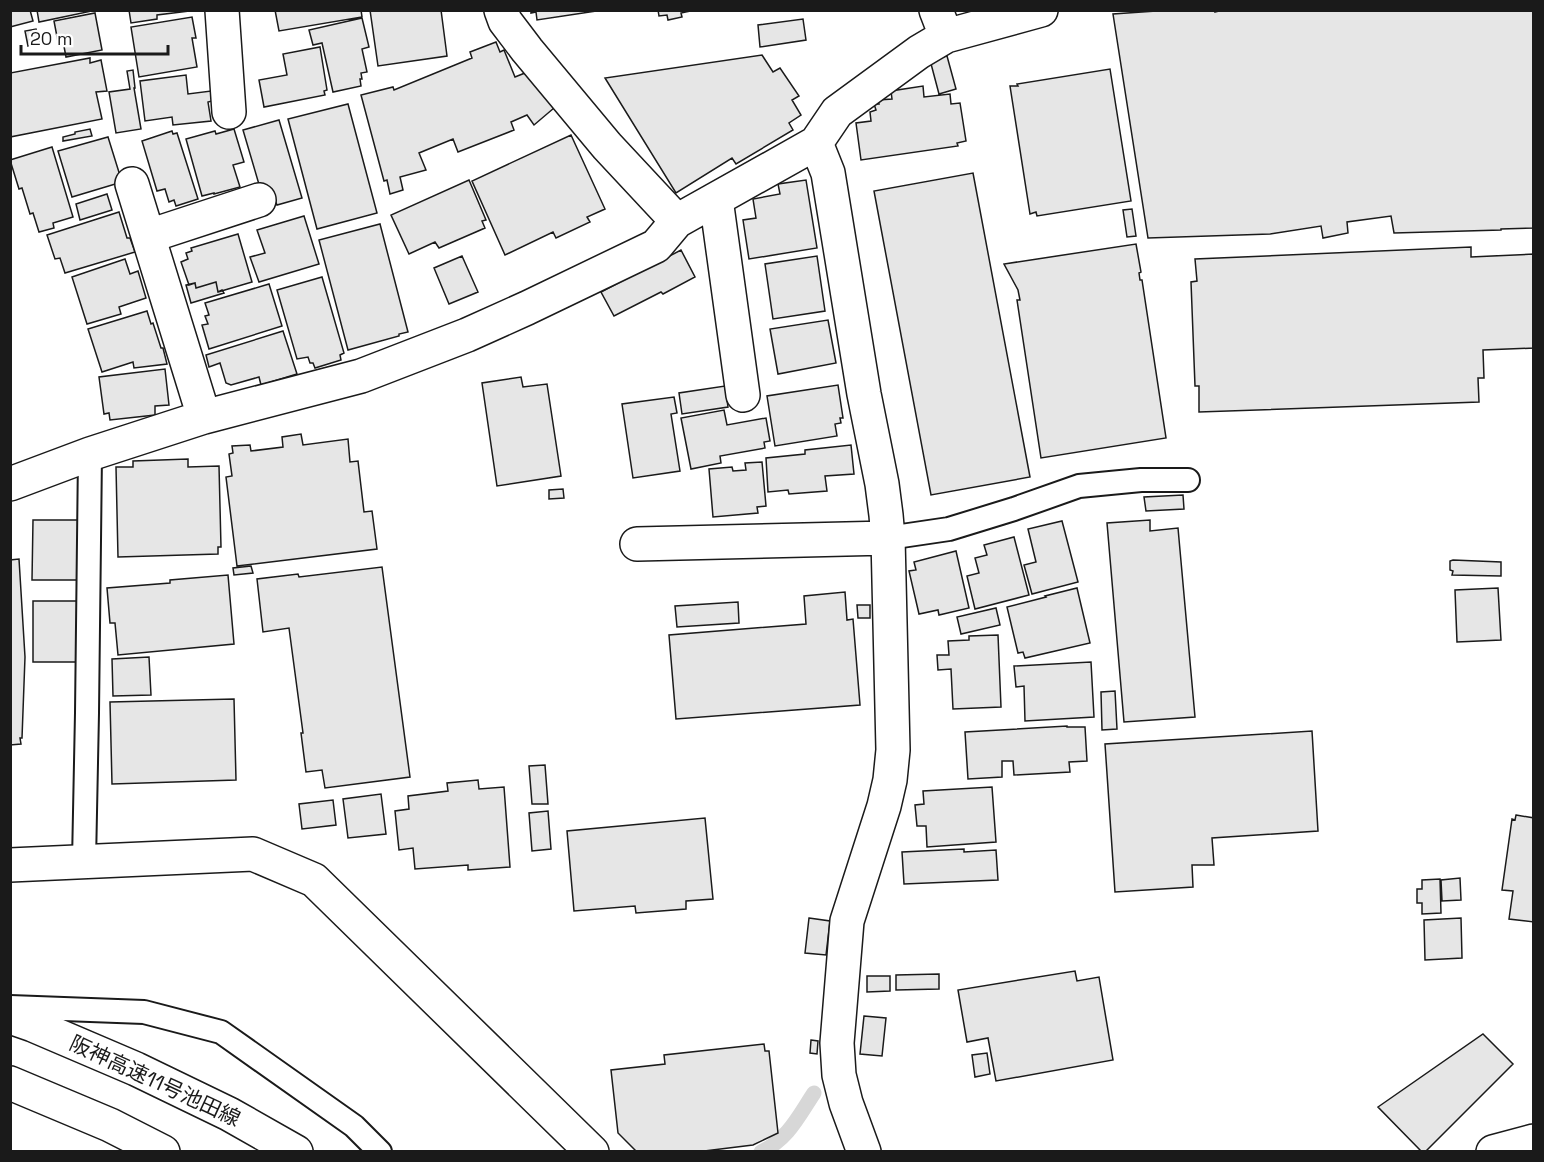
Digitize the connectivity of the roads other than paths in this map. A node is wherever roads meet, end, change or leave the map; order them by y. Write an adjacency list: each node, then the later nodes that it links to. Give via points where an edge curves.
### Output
1 (222, 10): 5 (main road)
2 (501, 10): 10 (main road, via 505,21 549,77)
3 (1041, 10): 4 (main road)
4 (941, 23): 6 (main road, via 919,52 837,112)
5 (229, 112)
6 (816, 142): 8 (main road); 17 (main road, via 828,173)
7 (132, 184): 11 (main road)
8 (716, 199): 10 (main road); 12 (main road)
9 (259, 200): 11 (main road)
10 (677, 221): 13 (main road, via 656,246 467,335 361,376)
11 (149, 236): 13 (main road)
12 (743, 395)
13 (204, 417): 14 (main road)
14 (90, 454): 16 (main road); 19 (lane)
15 (1188, 480): 17 (lane, via 1079,486 949,529)
16 (10, 484)
17 (888, 538): 18 (main road); 29 (main road, via 893,750 890,780 848,921 837,1043 839,1075)
18 (637, 544)
19 (84, 862): 20 (main road); 28 (main road, via 252,854 314,880)
20 (10, 865)
21 (10, 1007): 27 (lane, via 144,1012 221,1032 354,1126)
22 (10, 1017): 26 (main road, 阪神高速11号池田線, via 136,1069)
23 (10, 1083): 25 (main road)
24 (1533, 1141): 30 (main road)
25 (163, 1152)
26 (296, 1152)
27 (380, 1152)
28 (592, 1152)
29 (864, 1152)
30 (1492, 1152)

